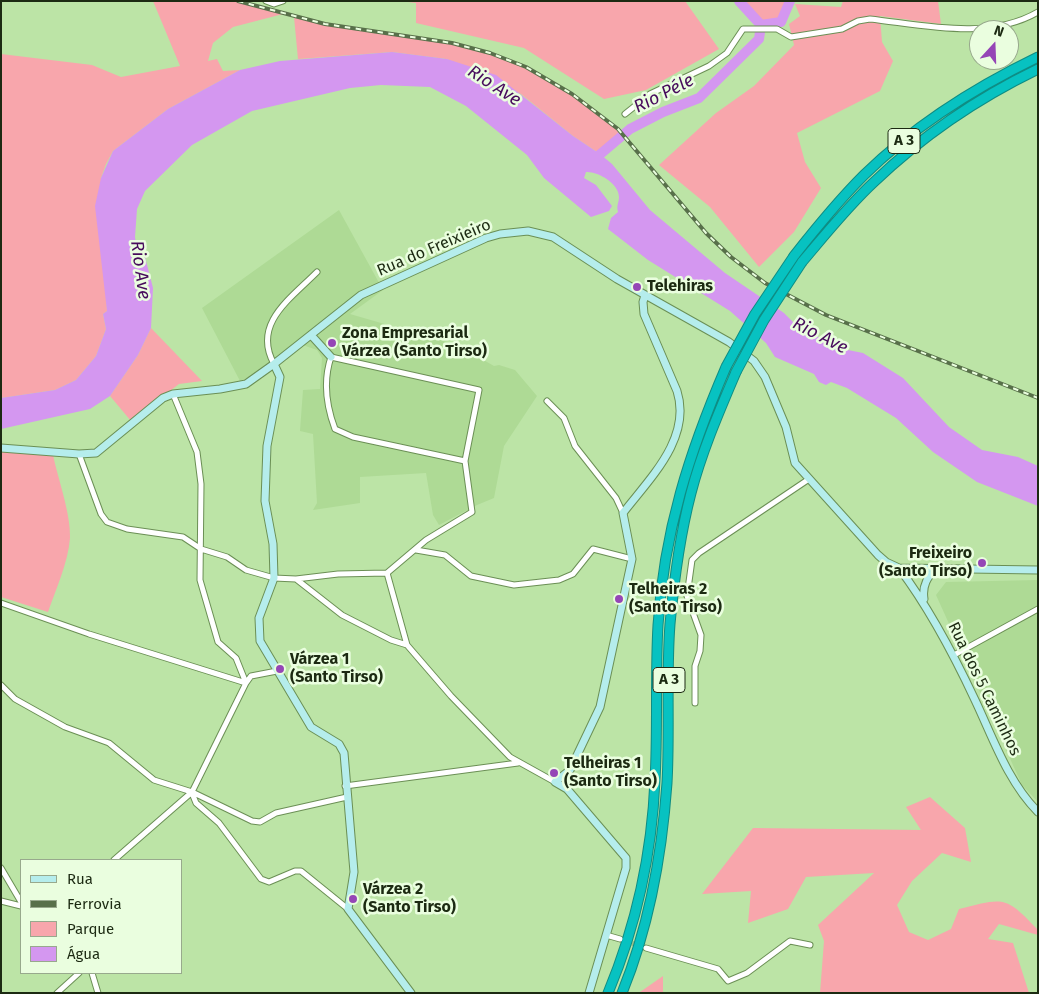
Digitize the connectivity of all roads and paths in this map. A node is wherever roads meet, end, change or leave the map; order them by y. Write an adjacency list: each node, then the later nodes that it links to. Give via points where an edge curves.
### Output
1 (266, 1): 2 (street, via 274,4)
2 (283, 1)
3 (1038, 12): 6 (street, via 1022,20 988,27 949,28 870,19 842,29 791,38 777,29 742,29 727,53 709,66 650,94)
4 (1038, 56): 59 (highway, A 3, bridge, via 952,105 865,174 794,256 755,314 726,367 693,448 666,554 658,624 655,781 649,841 638,902)
5 (1038, 69): 60 (highway, A 3, bridge, via 958,114 873,182 802,262 764,320 736,372 697,474 678,556 670,625 667,781 662,842 649,906)
6 (625, 114)
7 (317, 272): 11 (street, via 269,325 266,337 268,353)
8 (645, 295): 9 (street, Rua do Freixieiro, via 553,237 542,233 514,232 486,238 361,295); 17 (street, Rua do Freixieiro, via 729,342 754,361 765,376 786,427 795,463); 18 (street, via 644,314 677,391 681,404 680,423 665,457)
9 (311, 335): 10 (street); 11 (street, Rua do Freixieiro)
10 (331, 357): 16 (street, via 326,371 327,406 335,429 353,437); 16 (street, via 479,390)
11 (274, 364): 12 (street, Rua do Freixieiro, via 246,384); 26 (street, via 280,377 267,446 266,501 273,544)
12 (174, 394): 15 (street, Rua do Freixieiro, via 150,408 96,453); 19 (street, via 197,452)
13 (548, 401): 18 (street, via 564,418 575,446 616,498)
14 (1, 448): 15 (street, Rua do Freixieiro)
15 (79, 454): 19 (street, via 100,514 108,522 128,529 183,537)
16 (464, 462): 20 (street, via 472,512 426,540)
17 (809, 480): 22 (street, Rua do Freixieiro, via 878,555); 36 (street, via 692,560 687,596 701,635 695,666)
18 (623, 513): 21 (street)
19 (201, 549): 26 (street, via 227,557 246,570); 34 (street, via 200,580 218,642 236,658)
20 (416, 550): 21 (street, via 445,555 472,576 514,585 559,580 573,574 593,549); 25 (street)
21 (632, 558): 38 (street, via 600,707 570,770)
22 (899, 568): 23 (street); 28 (street, Rua dos 5 Caminhos)
23 (936, 568): 24 (street); 28 (street, via 922,591)
24 (1038, 570)
25 (386, 573): 27 (street); 31 (street)
26 (274, 578): 27 (street); 33 (street, via 259,618 260,641)
27 (296, 579): 31 (street, via 342,615)
28 (924, 602): 32 (street, Rua dos 5 Caminhos)
29 (1, 603): 34 (street)
30 (1038, 609): 32 (street)
31 (407, 645): 37 (street, via 451,696 510,757)
32 (954, 655): 42 (street, Rua dos 5 Caminhos, via 1016,786)
33 (277, 671): 34 (street, via 251,676); 39 (street, via 311,727 339,744 344,753)
34 (246, 683): 40 (street)
35 (1, 685): 40 (street, via 15,700 65,727 109,743 154,780)
36 (694, 703)
37 (519, 762): 38 (street); 39 (street)
38 (555, 782): 49 (street, via 567,789 626,858 626,868)
39 (346, 786): 41 (street)
40 (192, 792): 41 (street, via 246,819 260,822 276,812); 43 (street); 48 (street, via 196,803 219,823 261,878 269,882 295,870 301,871)
41 (347, 797): 48 (street, via 354,872)
42 (1038, 812)
43 (115, 859)
44 (1, 868): 46 (street)
45 (1, 901): 47 (street)
46 (20, 902)
47 (20, 904)
48 (348, 909): 57 (street)
49 (606, 935): 50 (street); 58 (street)
50 (620, 939)
51 (810, 945): 52 (street, via 790,941 747,973 728,981 718,969)
52 (646, 948)
53 (79, 974): 55 (street)
54 (92, 974): 56 (street)
55 (57, 993)
56 (98, 993)
57 (411, 993)
58 (589, 993)
59 (608, 993)
60 (622, 993)

